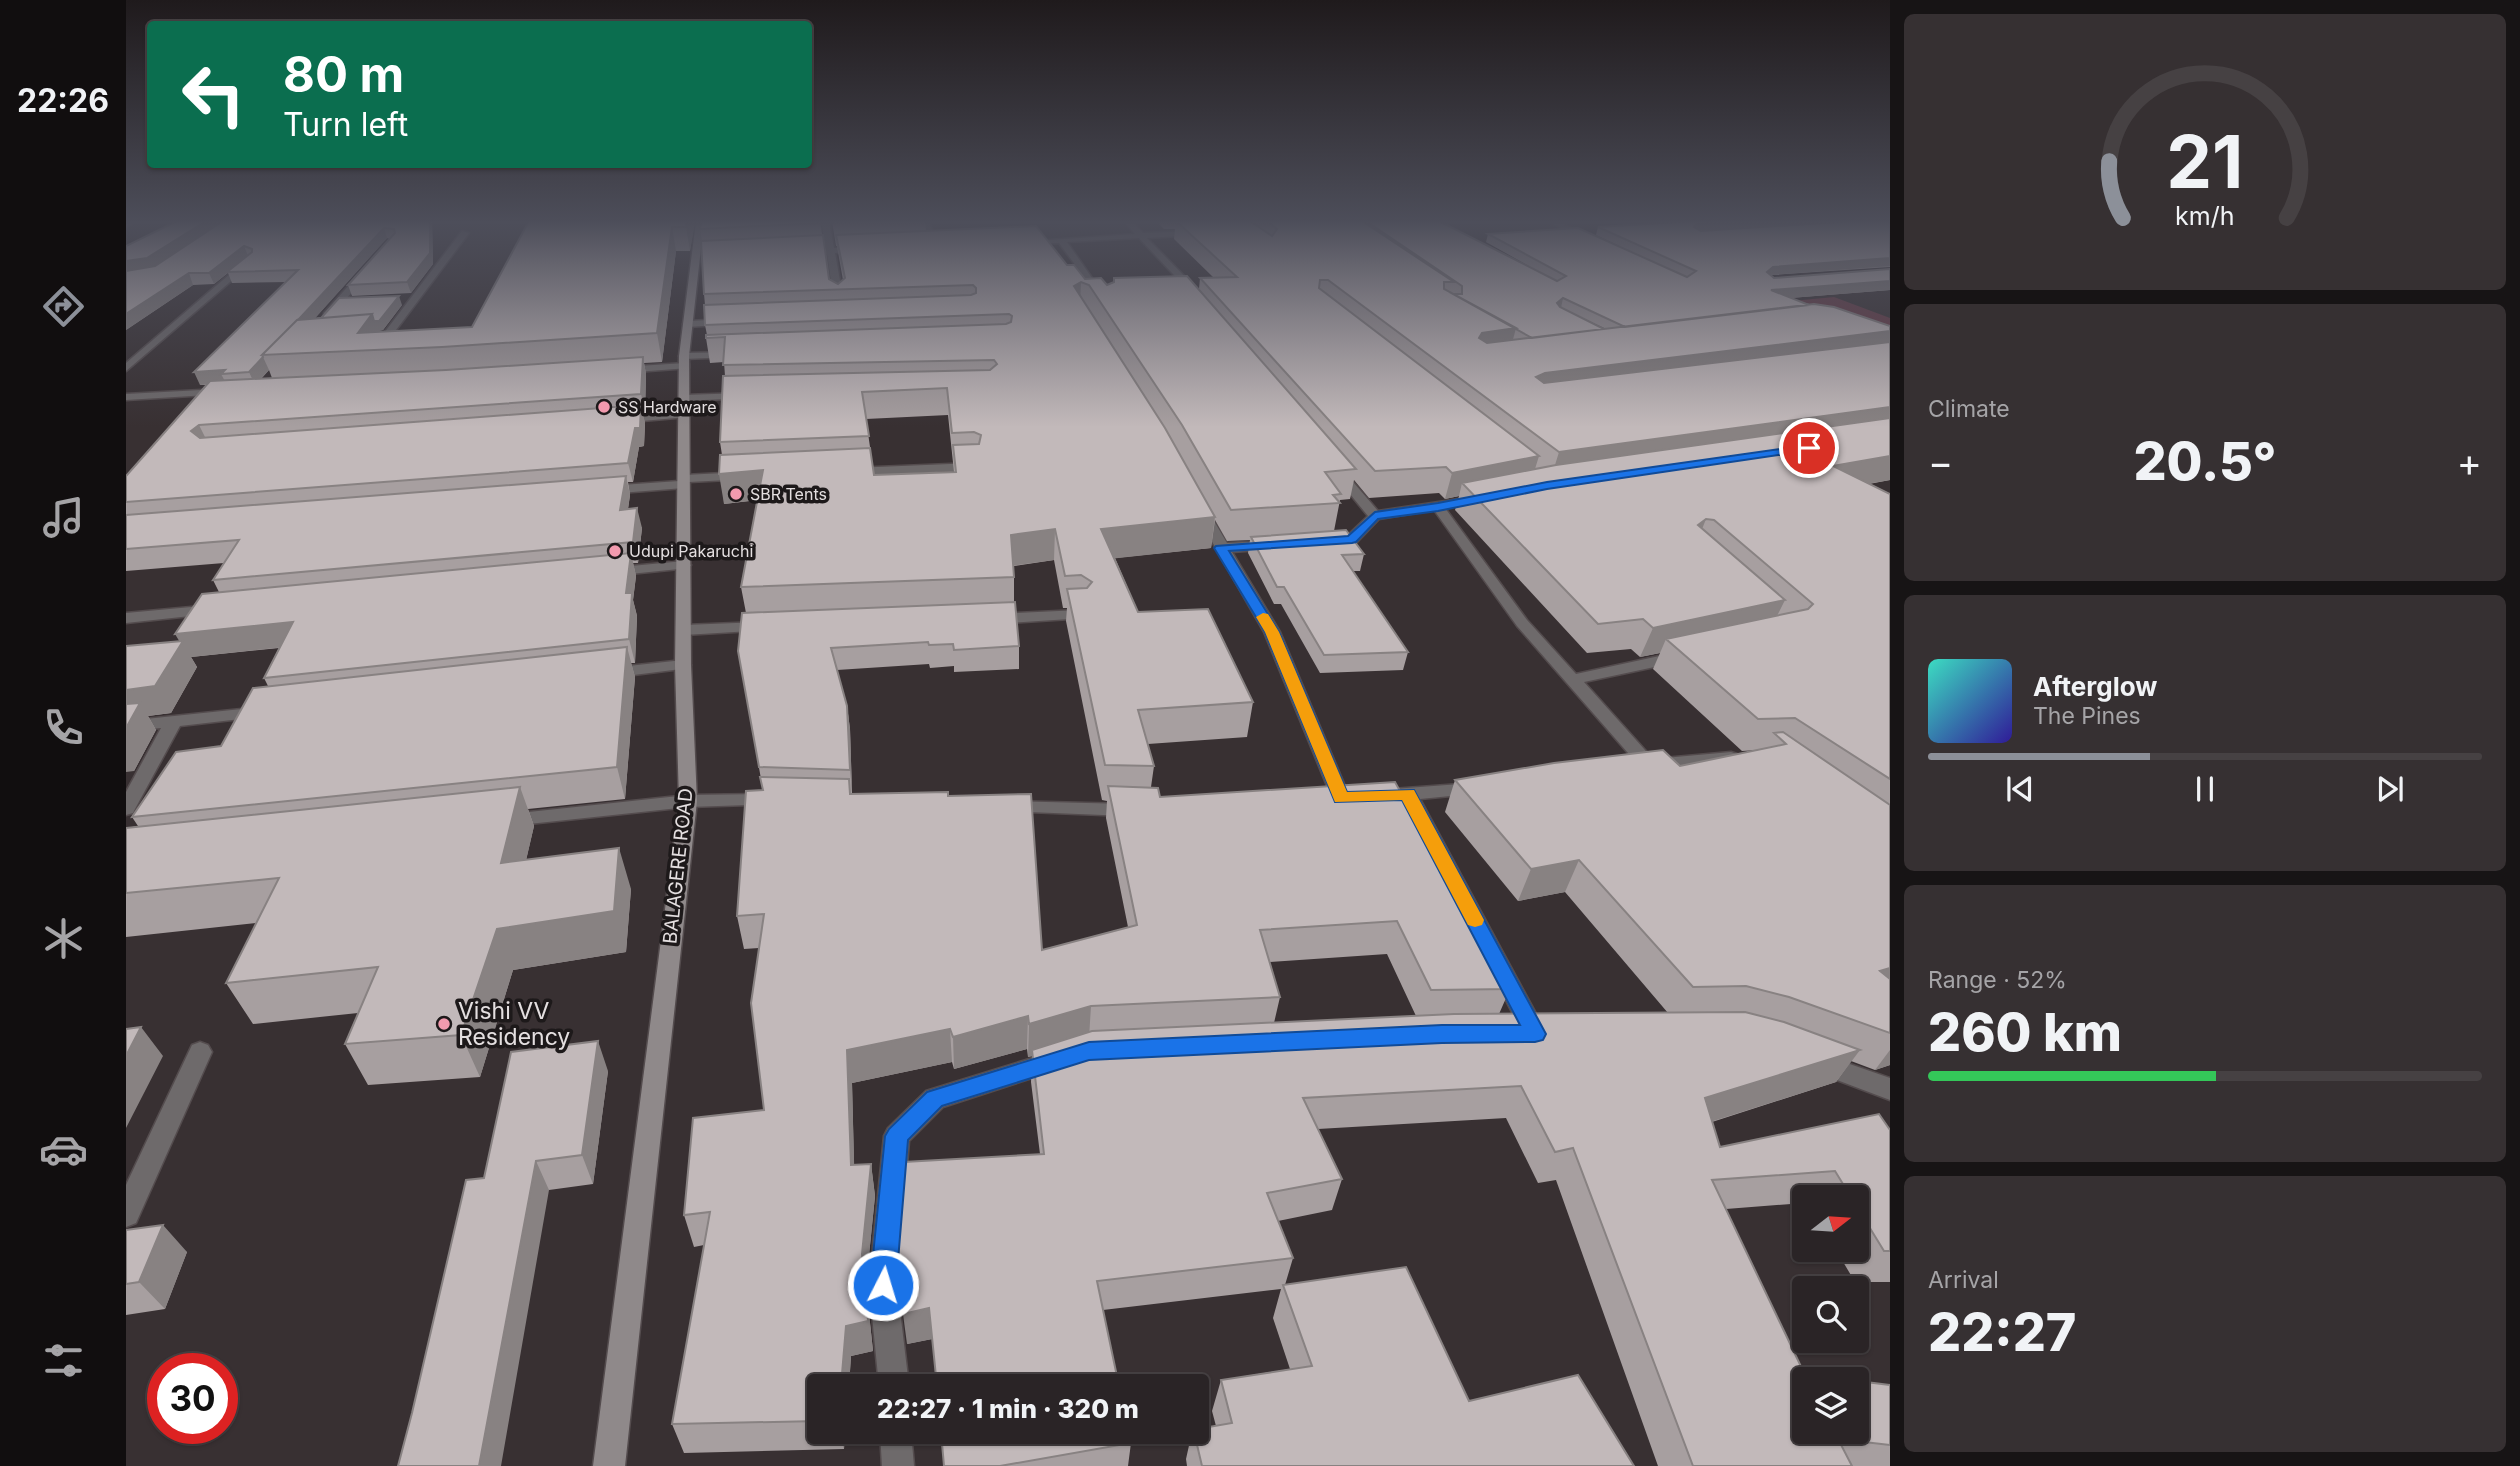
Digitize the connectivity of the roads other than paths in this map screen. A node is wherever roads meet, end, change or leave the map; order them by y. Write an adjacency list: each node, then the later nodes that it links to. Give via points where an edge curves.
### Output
1 (217, 289): 21 (street)
2 (350, 289): 11 (street)
3 (422, 289): 9 (street)
4 (696, 289): 17 (street, BALAGERE ROAD)
5 (837, 289): 13 (street)
6 (1096, 289): 14 (street)
7 (1187, 289): 8 (street)
8 (1194, 298)
9 (414, 299): 10 (street); 18 (street, via 387,335)
10 (401, 300)
11 (339, 302): 12 (street); 15 (street)
12 (351, 302)
13 (839, 302)
14 (1106, 303)
15 (321, 322)
16 (742, 322): 17 (street)
17 (688, 324): 20 (street, BALAGERE ROAD)
18 (352, 339)
19 (751, 353): 20 (street)
20 (685, 361): 22 (street); 26 (street, BALAGERE ROAD)
21 (126, 368)
22 (616, 371)
23 (232, 392): 25 (street)
24 (753, 396): 26 (street)
25 (126, 397)
26 (683, 398): 27 (street, BALAGERE ROAD)
27 (683, 415): 28 (street); 33 (street, BALAGERE ROAD)
28 (602, 421)
29 (1330, 463): 38 (street)
30 (975, 467): 31 (street)
31 (836, 472)
32 (753, 476): 33 (street)
33 (684, 481): 34 (street); 42 (street, BALAGERE ROAD)
34 (589, 491)
35 (1493, 496): 37 (street)
36 (1196, 502): 41 (street)
37 (1438, 507): 38 (street); 53 (street, via 1522,624)
38 (1375, 516): 39 (street, via 1352,539)
39 (1312, 542)
40 (1286, 544): 41 (street)
41 (1221, 548): 61 (street, via 1272,632 1334,799)
42 (684, 565): 43 (street); 49 (street, BALAGERE ROAD)
43 (600, 573)
44 (224, 608): 46 (street)
45 (1080, 615): 47 (street)
46 (126, 618)
47 (971, 620)
48 (780, 626): 49 (street)
49 (684, 630): 51 (street, BALAGERE ROAD)
50 (1693, 653): 53 (street)
51 (683, 665): 52 (street); 62 (street, BALAGERE ROAD)
52 (587, 676)
53 (1571, 680): 58 (street)
54 (284, 709): 55 (street)
55 (173, 722): 56 (street); 65 (street)
56 (126, 726)
57 (1744, 757): 58 (street)
58 (1648, 765): 59 (street)
59 (1622, 769)
60 (1493, 787): 61 (street)
61 (1408, 794): 70 (street)
62 (688, 801): 63 (street); 67 (street); 78 (street, BALAGERE ROAD)
63 (790, 801)
64 (992, 807): 66 (street)
65 (126, 809)
66 (1150, 810)
67 (496, 821)
68 (1563, 1033): 70 (street)
69 (1509, 1034): 70 (street)
70 (1535, 1034)
71 (200, 1052): 75 (street)
72 (1076, 1055): 76 (street, via 935,1099 897,1136 883,1285)
73 (1803, 1057): 74 (street)
74 (1890, 1089)
75 (126, 1214)
76 (893, 1374)
77 (897, 1444): 79 (street)
78 (609, 1466)
79 (898, 1466)

